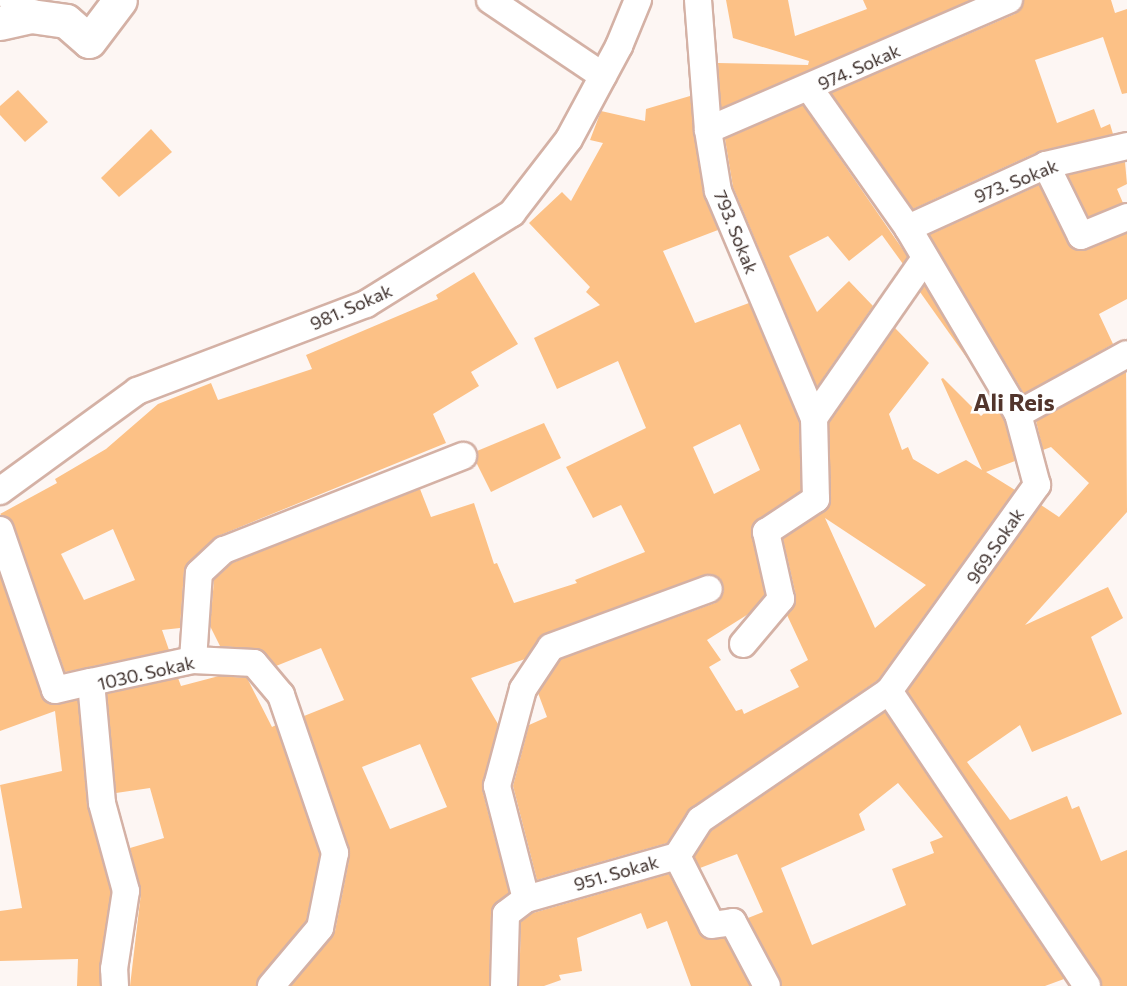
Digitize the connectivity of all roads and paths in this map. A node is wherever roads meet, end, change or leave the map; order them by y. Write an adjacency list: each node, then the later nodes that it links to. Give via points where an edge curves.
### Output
1 (120, 0): 6 (street, via 90,41 66,21)
2 (490, 0): 7 (street)
3 (638, 0): 7 (street, 981. Sokak)
4 (698, 0): 9 (street, 793. Sokak)
5 (1009, 0): 8 (street, 974. Sokak)
6 (14, 13)
7 (603, 76): 19 (street, 981. Sokak, via 569,139 512,213 366,304 137,391)
8 (810, 89): 9 (street, 974. Sokak); 13 (street, 969.Sokak)
9 (708, 130): 17 (street, 793. Sokak, via 718,191)
10 (1127, 146): 11 (street, 973. Sokak)
11 (1046, 165): 12 (street, via 1081,236); 13 (street, 973. Sokak)
12 (1127, 216)
13 (908, 228): 14 (street, 969.Sokak)
14 (924, 260): 16 (street, 969.Sokak); 17 (street)
15 (1127, 354): 16 (street)
16 (1018, 414): 25 (street, 969.Sokak, via 1037,485)
17 (814, 418): 22 (street, via 816,499 766,532 781,599)
18 (463, 456): 23 (street, via 224,550 199,573)
19 (0, 491)
20 (0, 530): 24 (street, via 55,690)
21 (709, 589): 27 (street, via 551,647 523,690 497,786)
22 (743, 644)
23 (193, 660): 24 (street, 1030. Sokak); 29 (street, 1030. Sokak, via 254,663 281,695 335,853 320,928)
24 (91, 682): 28 (street, 1030. Sokak, via 102,803 126,891)
25 (889, 691): 26 (street, 951. Sokak, via 700,820); 32 (street)
26 (677, 856): 27 (street, 951. Sokak); 31 (street, via 712,925 733,922)
27 (526, 899): 30 (street, 951. Sokak, via 506,914)
28 (115, 986)
29 (271, 986)
30 (504, 986)
31 (767, 986)
32 (1087, 986)

